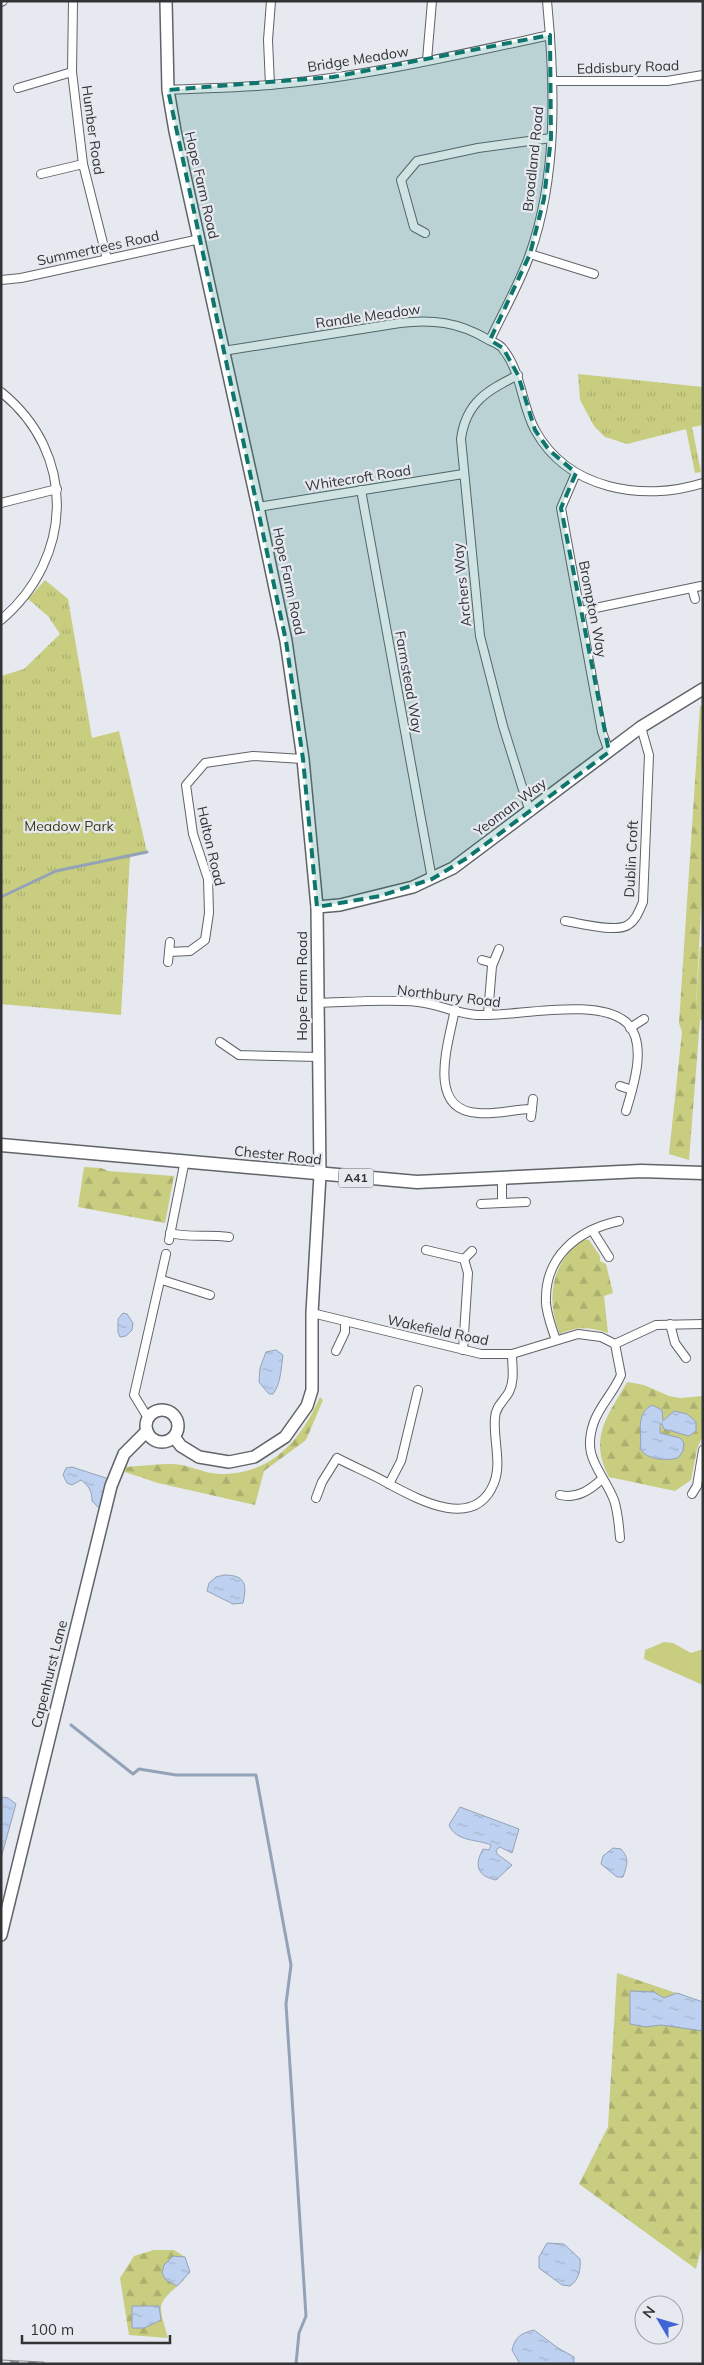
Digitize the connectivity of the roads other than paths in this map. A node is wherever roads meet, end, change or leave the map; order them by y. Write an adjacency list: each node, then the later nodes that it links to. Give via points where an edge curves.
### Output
1 (73, 1): 8 (street, Humber Road)
2 (166, 1): 13 (street, Hope Farm Road)
3 (271, 1): 11 (street, via 268,40)
4 (432, 1): 7 (street)
5 (547, 1): 6 (street, Broadland Road)
6 (550, 35): 7 (street, Bridge Meadow); 10 (street, Broadland Road)
7 (427, 60): 11 (street, Bridge Meadow)
8 (72, 72): 12 (street); 15 (street, Humber Road)
9 (703, 75): 10 (street, Eddisbury Road, via 667,81)
10 (553, 81): 14 (street, Broadland Road)
11 (270, 85): 13 (street, Bridge Meadow)
12 (18, 88)
13 (168, 90): 20 (street, Hope Farm Road)
14 (551, 138): 17 (street, via 417,161 401,180); 21 (street, Broadland Road, via 544,199)
15 (83, 164): 16 (street); 22 (street, Humber Road)
16 (41, 174)
17 (414, 227): 18 (street); 19 (street)
18 (425, 233)
19 (408, 235)
20 (200, 239): 22 (street, Summertrees Road); 26 (street, Hope Farm Road)
21 (530, 254): 23 (street); 25 (street, Broadland Road)
22 (107, 259): 24 (street, Summertrees Road)
23 (594, 274)
24 (1, 280)
25 (490, 340): 26 (street, Randle Meadow, via 451,322 426,320); 27 (street, Randle Meadow, via 503,348)
26 (223, 351): 35 (street, Hope Farm Road)
27 (518, 375): 29 (street, Randle Meadow, via 536,430 549,450); 30 (street, Archers Way, via 484,394 468,412 461,439)
28 (1, 392): 32 (street, via 26,416 39,436)
29 (576, 473): 31 (street, Randle Meadow, via 594,482 640,492 658,492); 39 (street, Brompton Way, via 561,508)
30 (463, 474): 33 (street, Whitecroft Road); 45 (street, Archers Way, via 480,636)
31 (703, 483)
32 (58, 489): 34 (street); 40 (street, via 49,557 26,595)
33 (360, 490): 35 (street, Whitecroft Road); 46 (street, Farmstead Way)
34 (1, 503)
35 (258, 507): 44 (street, Hope Farm Road, via 286,641)
36 (701, 586): 37 (street)
37 (692, 588): 38 (street); 39 (street)
38 (695, 598)
39 (581, 611): 43 (street, Brompton Way, via 602,732)
40 (1, 620)
41 (703, 689): 42 (street, Yeoman Way)
42 (641, 727): 43 (street, Yeoman Way); 48 (street, Dublin Croft, via 649,755 643,902 637,916 627,926 614,928)
43 (609, 752): 45 (street, Yeoman Way)
44 (303, 759): 47 (street, Hope Farm Road); 51 (street, Halton Road, via 253,756 205,763 186,785 193,834 208,879 209,913 206,940 190,951)
45 (530, 812): 46 (street, Yeoman Way, via 453,868)
46 (432, 879): 47 (street, Yeoman Way, via 380,896)
47 (317, 907): 55 (street, Hope Farm Road)
48 (565, 921)
49 (170, 942): 51 (street)
50 (499, 949): 54 (street)
51 (169, 952): 53 (street)
52 (482, 960): 54 (street)
53 (168, 962)
54 (493, 963): 57 (street)
55 (318, 1003): 56 (street, Northbury Road, via 400,1001); 61 (street, Hope Farm Road)
56 (455, 1010): 57 (street, Northbury Road); 64 (street, via 444,1074 444,1087 449,1098 467,1111 478,1114 531,1113)
57 (488, 1014): 59 (street, Northbury Road, via 506,1016 567,1008 585,1009 617,1017)
58 (644, 1019): 59 (street)
59 (630, 1028): 63 (street, via 637,1050)
60 (220, 1042): 61 (street, via 240,1054)
61 (318, 1057): 69 (street, Hope Farm Road)
62 (620, 1086): 63 (street)
63 (632, 1090): 65 (street)
64 (533, 1099)
65 (626, 1111)
66 (1, 1145): 67 (main road, Chester Road / A41)
67 (185, 1160): 69 (main road, Chester Road / A41); 76 (street, via 169,1236 188,1238 207,1234)
68 (703, 1173): 70 (main road, Chester Road / A41, via 632,1171)
69 (320, 1175): 70 (main road, Chester Road / A41, via 417,1182); 84 (street, Hope Farm Road)
70 (502, 1179): 72 (street)
71 (526, 1202): 72 (street)
72 (502, 1203): 73 (street)
73 (481, 1204)
74 (619, 1221): 75 (street)
75 (592, 1230): 80 (street); 88 (street, via 580,1235 561,1252 550,1279 546,1304)
76 (229, 1237)
77 (426, 1250): 81 (street)
78 (472, 1251): 81 (street)
79 (166, 1254): 82 (street)
80 (609, 1257)
81 (464, 1259): 90 (street, via 468,1273)
82 (162, 1280): 83 (street); 95 (street, via 134,1395)
83 (210, 1295)
84 (312, 1313): 85 (street, Wakefield Road); 97 (street, Hope Farm Road, via 312,1390 307,1406 285,1437 254,1457 229,1462 199,1457 181,1446)
85 (346, 1323): 90 (street, Wakefield Road); 91 (street)
86 (670, 1324): 87 (street); 89 (street, via 656,1325); 93 (street, via 675,1343)
87 (703, 1324)
88 (556, 1340): 89 (street, Wakefield Road, via 578,1334 602,1337); 92 (street, Wakefield Road)
89 (614, 1344): 99 (street, via 622,1375 599,1411 591,1433 593,1464)
90 (462, 1350): 92 (street, Wakefield Road)
91 (336, 1351)
92 (512, 1354): 100 (street, via 513,1380 495,1417 497,1471 488,1494 479,1503 452,1510)
93 (686, 1358)
94 (418, 1390): 100 (street, via 401,1461)
95 (148, 1418): 96 (street); 97 (street, via 159,1410 171,1412 178,1420)
96 (147, 1431): 97 (street, via 159,1442); 106 (street, Capenhurst Lane, via 124,1454 111,1486)
97 (174, 1437)
98 (703, 1450): 101 (street)
99 (602, 1479): 104 (street, via 585,1492); 105 (street, via 618,1514)
100 (389, 1484): 103 (street, via 337,1458)
101 (700, 1487): 102 (street)
102 (692, 1494)
103 (316, 1498)
104 (565, 1498)
105 (620, 1538)
106 (1, 1935)

